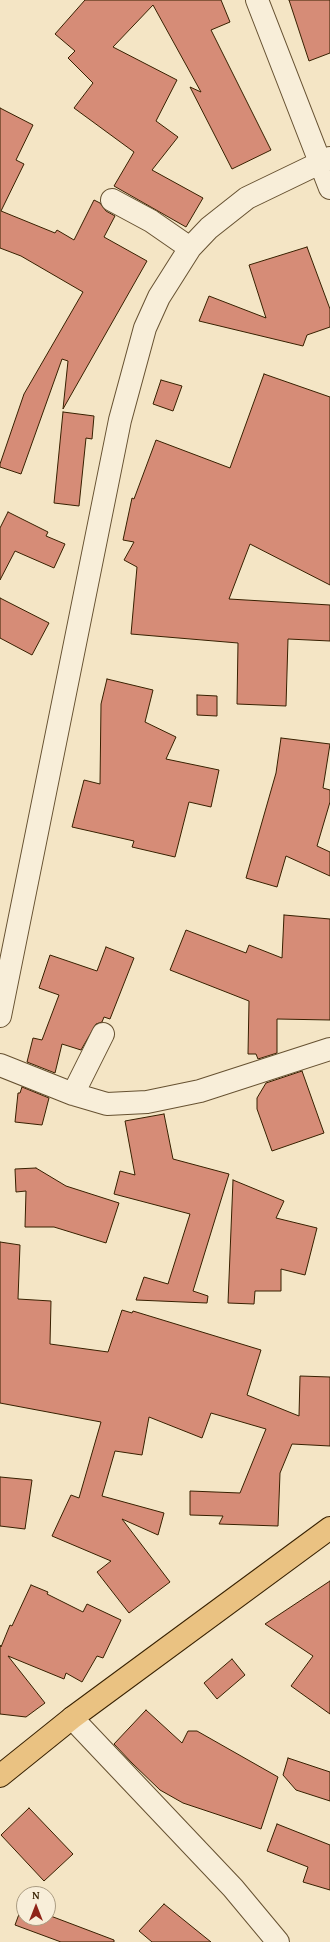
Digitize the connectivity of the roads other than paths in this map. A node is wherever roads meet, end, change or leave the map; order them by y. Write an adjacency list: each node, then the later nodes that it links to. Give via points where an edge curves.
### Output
1 (257, 0): 2 (street)
2 (325, 160): 3 (street); 5 (street, via 247,198 209,228)
3 (330, 188)
4 (112, 200): 5 (street, via 151,221)
5 (190, 248): 6 (street, via 159,297 145,328 130,376)
6 (0, 1016)
7 (103, 1034): 10 (street)
8 (330, 1049): 10 (street, via 200,1091 147,1102 107,1104)
9 (0, 1065): 10 (street)
10 (73, 1094)
11 (330, 1528): 12 (main road)
12 (72, 1718): 13 (main road); 14 (street, via 233,1888)
13 (0, 1776)
14 (278, 1942)

